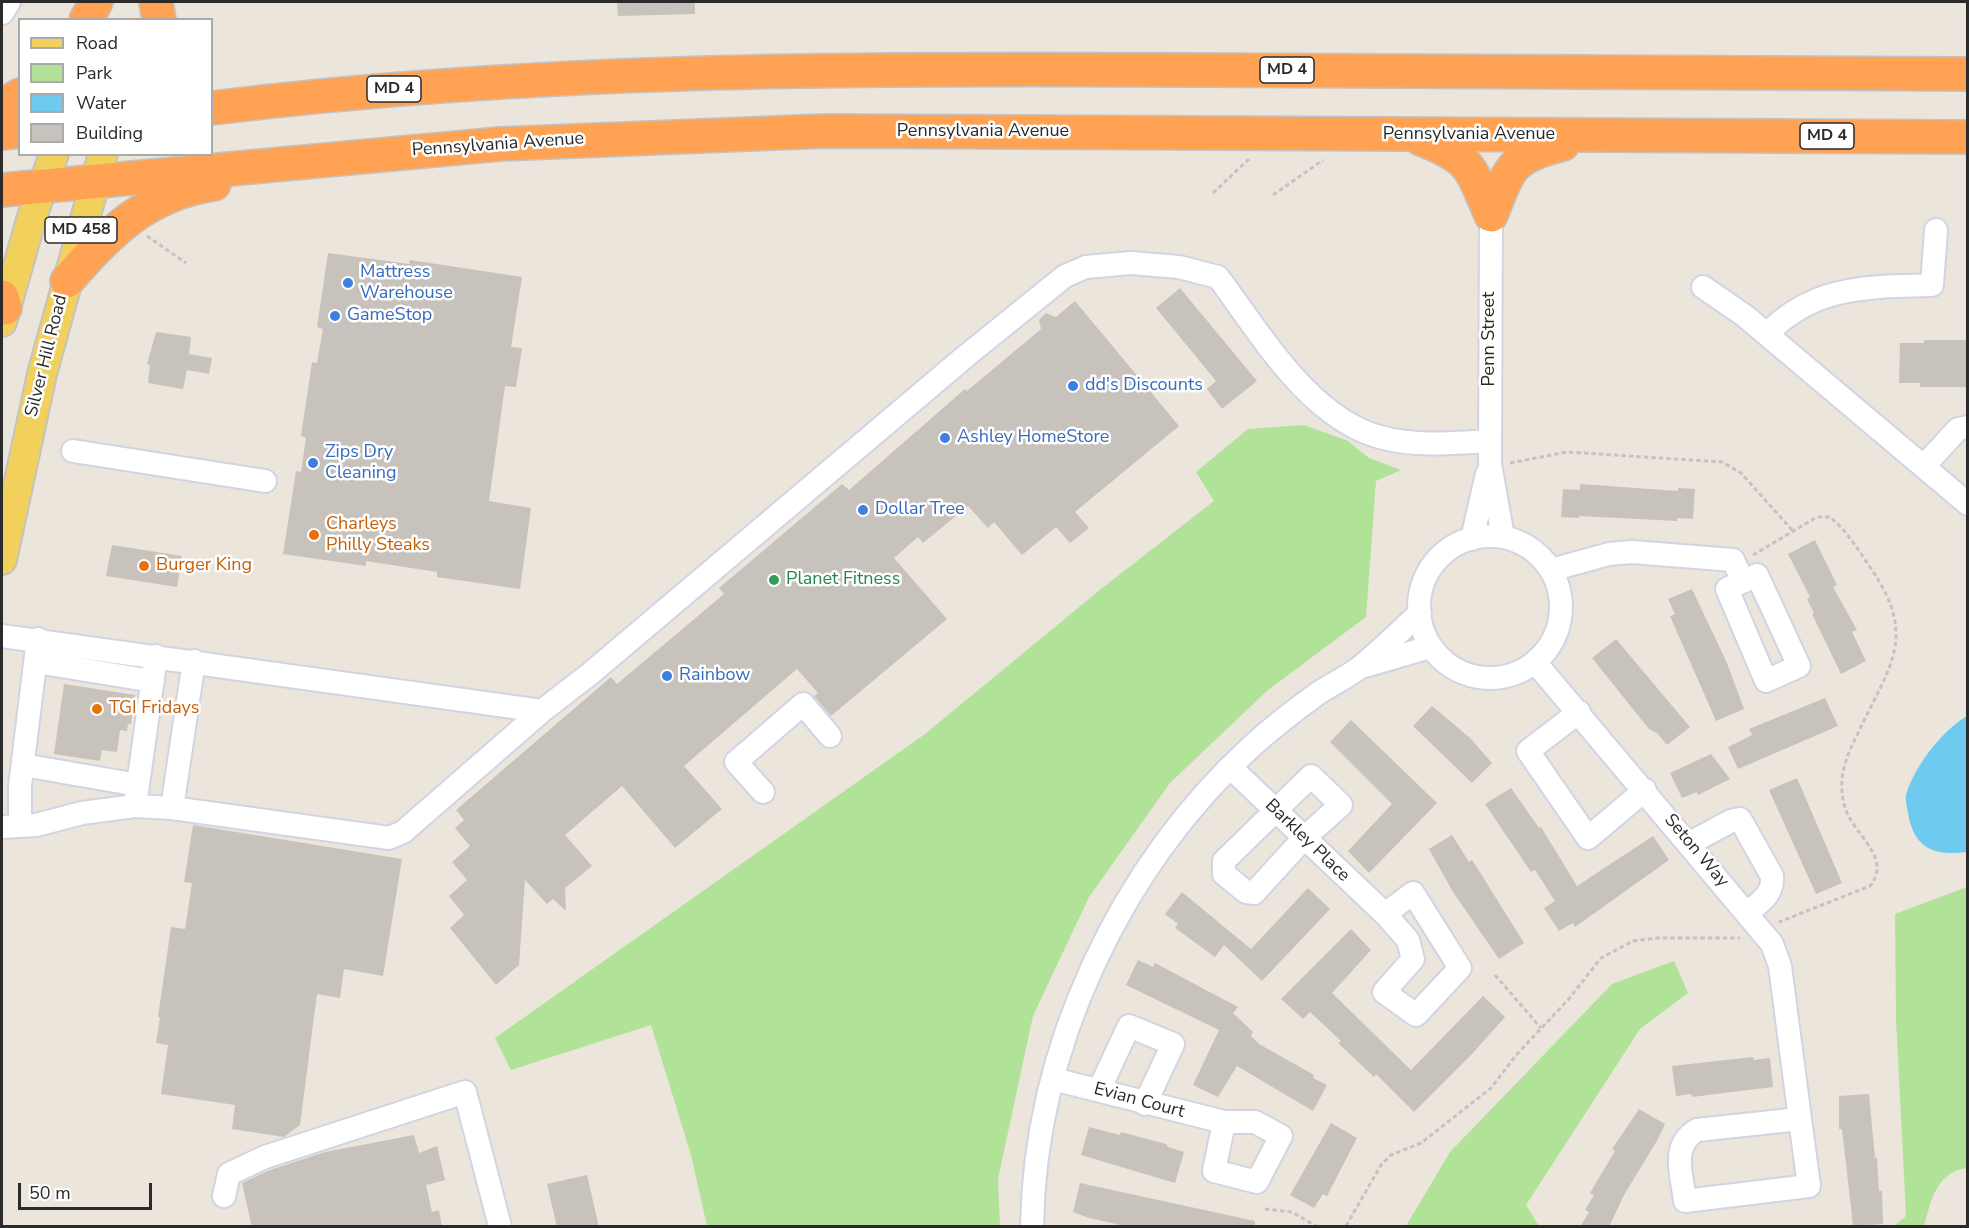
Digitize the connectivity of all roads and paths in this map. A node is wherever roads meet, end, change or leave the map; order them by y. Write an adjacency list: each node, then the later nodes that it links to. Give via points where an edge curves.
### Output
1 (96, 2): 4 (highway)
2 (108, 2): 5 (main road)
3 (154, 2): 6 (main road); 7 (highway)
4 (87, 18)
5 (102, 18)
6 (147, 18)
7 (158, 18)
8 (1968, 74): 11 (highway, MD 4, via 854,69 607,76)
9 (213, 86): 11 (highway)
10 (18, 96): 12 (highway)
11 (312, 96): 13 (highway, MD 4)
12 (2, 106)
13 (213, 108)
14 (18, 131): 15 (highway)
15 (2, 133)
16 (1408, 134): 17 (highway, Pennsylvania Avenue / MD 4); 20 (highway, Pennsylvania Avenue / MD 4, via 825,131 565,140); 28 (highway, via 1462,158 1472,171)
17 (1594, 135): 18 (highway, Pennsylvania Avenue / MD 4); 28 (highway, via 1520,159 1508,174)
18 (1968, 137)
19 (53, 156): 24 (main road, MD 458)
20 (341, 156): 23 (highway, Pennsylvania Avenue / MD 4); 32 (highway, via 261,178 196,187 153,204 109,233)
21 (1250, 158): 26 (path)
22 (1324, 159): 27 (path)
23 (99, 167): 24 (highway, Pennsylvania Avenue / MD 4); 32 (main road, Silver Hill Road / MD 458)
24 (44, 186): 25 (highway, Pennsylvania Avenue / MD 4); 34 (main road, MD 458)
25 (2, 190)
26 (1213, 193)
27 (1273, 195)
28 (1491, 215): 37 (street, Penn Street)
29 (1936, 230): 35 (street, via 1932,285 1856,289 1820,297 1799,306)
30 (141, 232): 31 (path)
31 (186, 263)
32 (67, 281): 46 (main road, Silver Hill Road / MD 458, via 33,412)
33 (1703, 287): 35 (street)
34 (3, 310)
35 (1767, 334): 40 (street)
36 (1968, 426): 40 (street, via 1958,429)
37 (1490, 441): 39 (street, Penn Street); 59 (street, via 1381,438 1334,416 1279,357 1218,277 1207,272 1131,263 1086,267 1065,276 966,356)
38 (73, 451): 41 (street)
39 (1490, 464): 43 (path, via 1567,452 1722,462 1741,473); 44 (street, Penn Street); 45 (street, Penn Street)
40 (1924, 466): 42 (street)
41 (265, 481)
42 (1966, 501)
43 (1793, 531)
44 (1503, 537): 45 (street); 47 (street, via 1532,550)
45 (1472, 539): 49 (street, via 1451,548 1435,562 1424,583)
46 (2, 560)
47 (1551, 570): 48 (street, via 1609,554 1632,552 1733,560); 56 (street, via 1559,590 1560,619 1552,641)
48 (1743, 581)
49 (1420, 613): 52 (street); 57 (street)
50 (2, 636): 51 (street)
51 (38, 639): 53 (street); 55 (street)
52 (1430, 647): 56 (street, via 1452,667 1483,678 1506,676); 57 (street)
53 (156, 656): 54 (street); 58 (street)
54 (194, 661): 59 (street); 67 (street)
55 (36, 662): 58 (street); 62 (street)
56 (1535, 662): 60 (street, Seton Way)
57 (1358, 668): 63 (street, via 1273,728)
58 (153, 681): 66 (street)
59 (542, 711): 67 (street, via 403,832 389,838)
60 (1579, 712): 64 (street, Seton Way); 64 (street, via 1528,751 1587,838)
61 (830, 736): 65 (street, via 803,704 736,762)
62 (23, 765): 66 (street); 69 (street)
63 (1230, 767): 68 (street, Barkley Place); 76 (street, via 1179,824 1130,896 1091,971)
64 (1645, 790): 71 (street, Seton Way)
65 (763, 792)
66 (136, 796): 67 (street); 69 (street, via 36,825)
67 (172, 808)
68 (1276, 811): 70 (street, Barkley Place); 70 (street, via 1311,776 1341,805); 70 (street, via 1224,861 1224,874 1246,892 1254,892)
69 (11, 826)
70 (1304, 838): 73 (street, Barkley Place)
71 (1690, 843): 72 (street, Seton Way); 72 (street, via 1740,819 1772,876 1773,885 1768,895)
72 (1747, 913): 79 (street, Seton Way, via 1772,944 1780,966)
73 (1385, 914): 73 (street, Barkley Place, via 1413,893 1460,969 1416,1016 1384,992 1413,960 1408,940)
74 (1495, 975): 75 (path)
75 (1541, 1028)
76 (1053, 1079): 77 (street, Evian Court); 84 (street, via 1037,1170)
77 (1099, 1090): 78 (street, Evian Court); 78 (street, via 1129,1026 1173,1044)
78 (1145, 1104): 80 (street, Evian Court)
79 (1800, 1119): 79 (street, Seton Way, via 1809,1186 1685,1201 1679,1150 1686,1137 1697,1130)
80 (1224, 1122)
81 (224, 1196): 83 (street, via 229,1174 265,1157 465,1092)
82 (1265, 1209): 85 (path, via 1292,1212)
83 (500, 1227)
84 (1032, 1227)
85 (1316, 1227)

